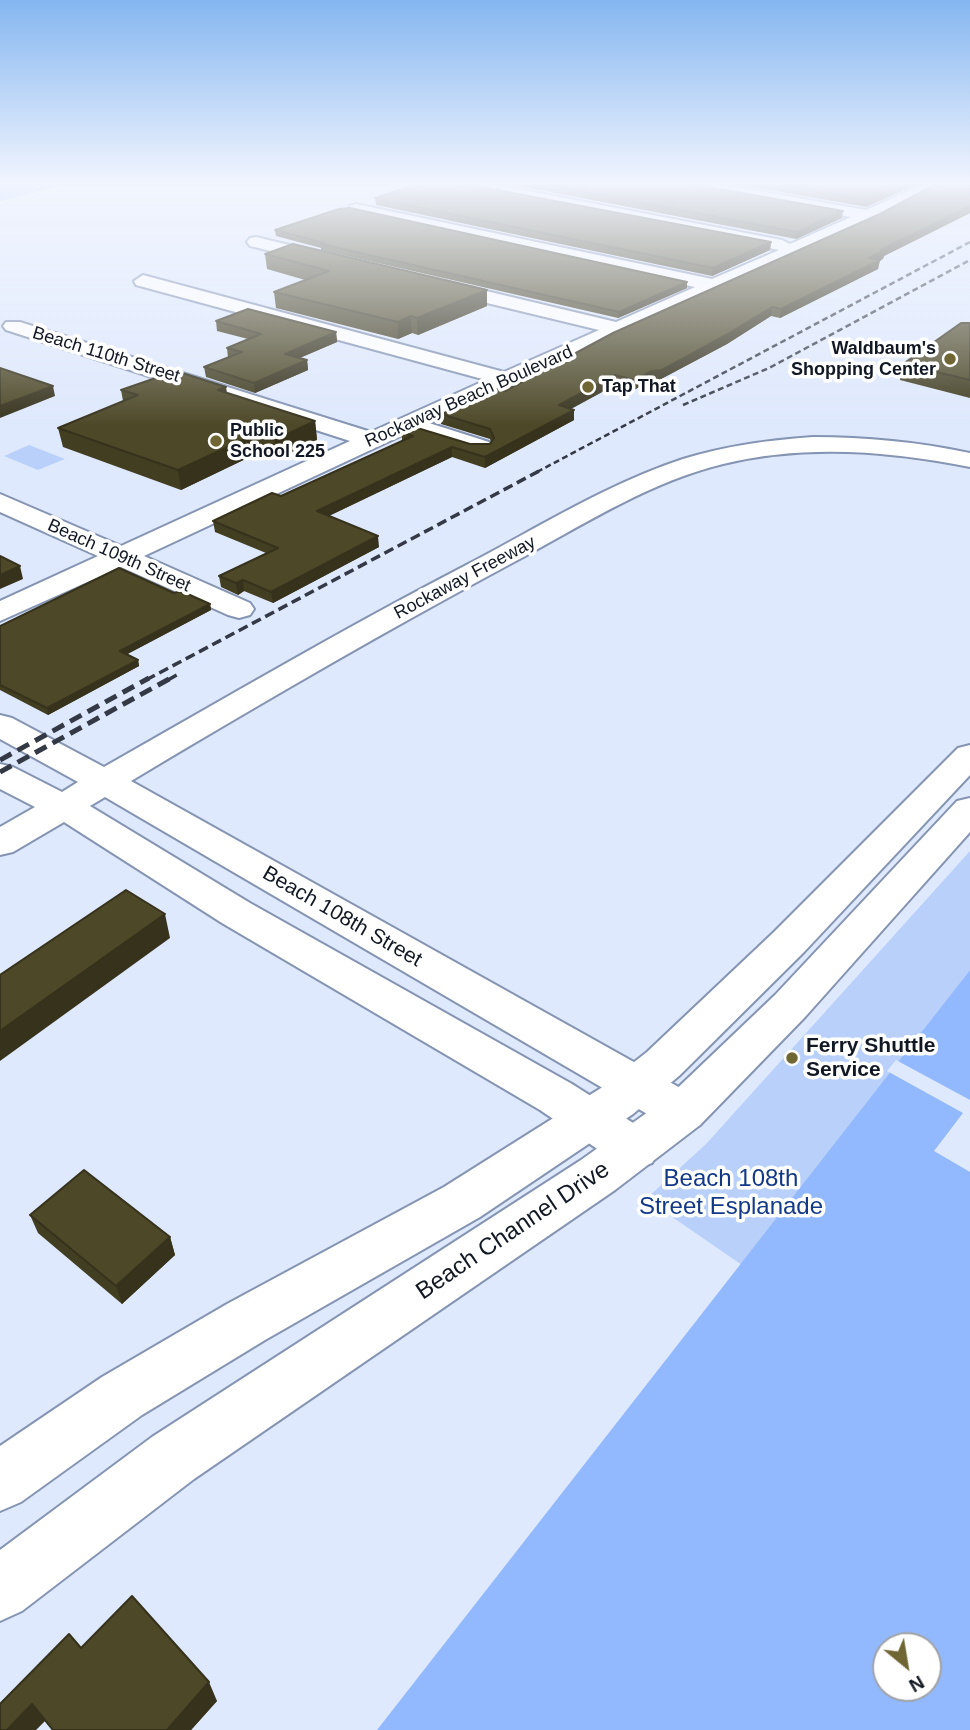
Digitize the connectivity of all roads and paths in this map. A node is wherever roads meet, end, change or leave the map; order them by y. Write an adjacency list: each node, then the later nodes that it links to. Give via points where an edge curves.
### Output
1 (345, 264): 4 (street)
2 (613, 264): 7 (street)
3 (766, 264): 7 (street, Rockaway Beach Boulevard)
4 (358, 267)
5 (411, 279): 9 (street)
6 (143, 281): 10 (street)
7 (717, 286): 9 (street, Rockaway Beach Boulevard)
8 (13, 326): 12 (street, Beach 110th Street)
9 (620, 329): 10 (street, Rockaway Beach Boulevard)
10 (509, 380): 11 (street, Rockaway Beach Boulevard)
11 (414, 421): 12 (street, Beach 110th Street); 13 (street, Rockaway Beach Boulevard); 14 (street)
12 (319, 422): 13 (street, Beach 110th Street)
13 (372, 440): 18 (street, Rockaway Beach Boulevard)
14 (480, 447)
15 (970, 450): 24 (street, Rockaway Freeway, via 886,438 799,436 729,443 673,457 436,573)
16 (970, 460): 24 (street, Rockaway Freeway, via 898,448 806,445 747,451 682,468 483,567)
17 (8, 513): 18 (street, Beach 109th Street)
18 (120, 556): 19 (street, Beach 109th Street); 20 (street, Rockaway Beach Boulevard)
19 (239, 609)
20 (0, 612)
21 (0, 725): 24 (street, Beach 108th Street)
22 (970, 755): 28 (street, via 789,942)
23 (0, 775): 24 (street, Beach 108th Street)
24 (73, 788): 26 (street, Rockaway Freeway); 27 (street, Rockaway Freeway); 28 (street, Beach 108th Street); 30 (street, Beach 108th Street, via 236,913)
25 (970, 809): 29 (street, Beach Channel Drive, via 790,1006)
26 (0, 817)
27 (0, 843)
28 (637, 1086): 29 (street, Beach 108th Street); 30 (street)
29 (683, 1111): 31 (street, Beach Channel Drive)
30 (590, 1121): 31 (street, Beach 108th Street); 32 (street, via 462,1202 133,1390)
31 (635, 1149): 33 (street, Beach Channel Drive, via 173,1458)
32 (0, 1481)
33 (0, 1589)

